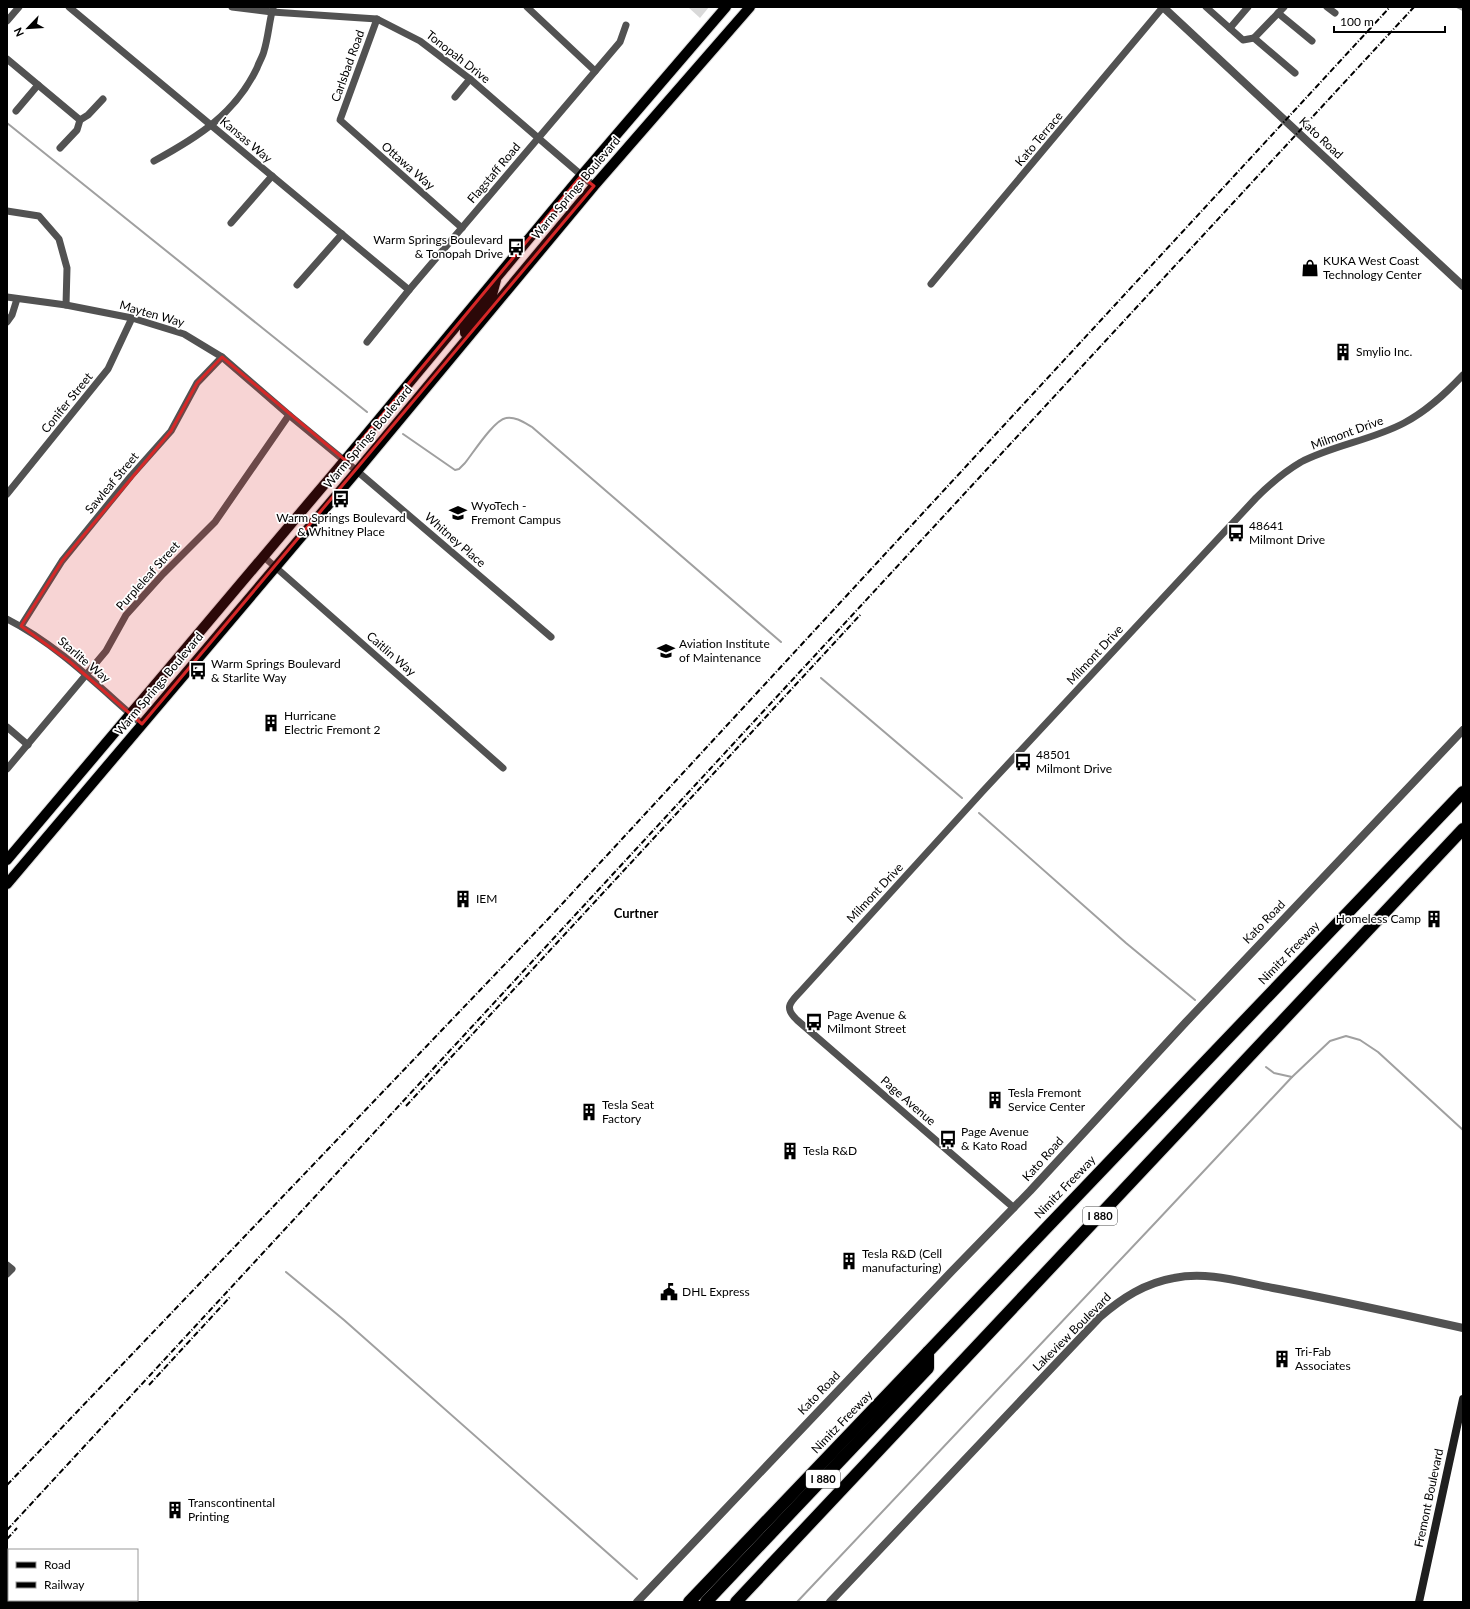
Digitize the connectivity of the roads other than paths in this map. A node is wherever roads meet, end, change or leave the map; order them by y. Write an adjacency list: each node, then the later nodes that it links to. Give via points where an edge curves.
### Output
1 (19, 7): 15 (street)
2 (69, 7): 30 (street, Kansas Way)
3 (232, 7): 11 (street, Tonopah Drive)
4 (527, 7): 21 (street)
5 (726, 7): 35 (main road, Warm Springs Boulevard)
6 (750, 7): 36 (main road, Warm Springs Boulevard)
7 (1163, 7): 42 (street, Kato Terrace); 44 (street, Kato Road)
8 (1206, 7): 17 (street)
9 (1248, 7): 17 (street)
10 (1327, 7): 13 (street)
11 (273, 9): 14 (street, Tonopah Drive); 30 (street, via 264,51 251,80 237,101)
12 (1281, 10): 18 (street); 19 (street)
13 (1335, 14)
14 (377, 19): 23 (street, Tonopah Drive, via 420,41); 29 (street, Carlsbad Road)
15 (7, 21)
16 (626, 25): 21 (street, Flagstaff Road, via 620,42)
17 (1230, 28): 18 (street, via 1243,40)
18 (1254, 38): 22 (street)
19 (1312, 40)
20 (7, 59): 24 (street)
21 (596, 71): 31 (street, Flagstaff Road)
22 (1295, 73)
23 (470, 79): 25 (street); 31 (street, Tonopah Drive)
24 (38, 85): 27 (street); 28 (street)
25 (454, 97)
26 (102, 99): 28 (street)
27 (16, 111)
28 (80, 120): 32 (street, via 77,130)
29 (340, 120): 39 (street, Ottawa Way)
30 (212, 126): 33 (street); 34 (street, Kansas Way)
31 (538, 138): 35 (street, Tonopah Drive); 39 (street, Flagstaff Road)
32 (60, 148)
33 (154, 161)
34 (272, 176): 38 (street); 40 (street, Kansas Way)
35 (580, 176): 36 (street, Tonopah Drive); 41 (main road, Warm Springs Boulevard)
36 (594, 186): 51 (main road, Warm Springs Boulevard)
37 (7, 211): 48 (street, via 39,216 60,239 67,268)
38 (231, 223)
39 (462, 228): 45 (street, Flagstaff Road)
40 (342, 234): 43 (street); 45 (street, Kansas Way)
41 (497, 277): 51 (main road, via 492,295 466,329); 56 (main road, Warm Springs Boulevard)
42 (931, 284)
43 (297, 285)
44 (1463, 286)
45 (409, 290): 52 (street, Flagstaff Road)
46 (7, 297): 47 (street, Mayten Way)
47 (17, 299): 48 (street, Mayten Way); 50 (street, via 12,316)
48 (66, 305): 49 (street, Mayten Way)
49 (132, 318): 53 (street, Mayten Way, via 184,334); 58 (street, Conifer Street, via 108,369)
50 (7, 322)
51 (466, 339): 57 (main road, Warm Springs Boulevard)
52 (368, 342)
53 (222, 357): 55 (street, Mayten Way); 62 (street, Sawleaf Street, via 197,383 171,431 62,561)
54 (1463, 375): 76 (street, Milmont Drive, via 1419,415 1388,430 1302,462 1284,472 1265,488 792,1000)
55 (289, 415): 56 (street, Mayten Way); 64 (street, Purpleleaf Street, via 214,522 126,615 106,651)
56 (345, 460): 57 (street, Whitney Place); 59 (main road, Warm Springs Boulevard)
57 (357, 471): 60 (main road, Warm Springs Boulevard); 63 (street, Whitney Place)
58 (7, 494)
59 (264, 557): 60 (street, Caitlin Way); 65 (main road, Warm Springs Boulevard)
60 (275, 567): 66 (main road, Warm Springs Boulevard); 70 (street, Caitlin Way)
61 (7, 619): 62 (street, Starlite Way)
62 (21, 626): 64 (street, Starlite Way, via 52,647)
63 (551, 637)
64 (86, 676): 65 (street, Starlite Way); 69 (street, Purpleleaf Street)
65 (130, 714): 66 (street, Starlite Way); 74 (main road, Warm Springs Boulevard)
66 (142, 724): 75 (main road, Warm Springs Boulevard)
67 (7, 727): 69 (street)
68 (1463, 730): 77 (street, Kato Road)
69 (28, 744): 71 (street, Purpleleaf Street)
70 (503, 768)
71 (7, 769)
72 (1463, 792): 79 (highway, Nimitz Freeway / I 880)
73 (1463, 829): 84 (highway, I 880)
74 (7, 860)
75 (7, 884)
76 (790, 1009): 77 (street, Page Avenue, via 797,1020)
77 (1014, 1208): 81 (street, Kato Road)
78 (1463, 1328): 85 (street, Lakeview Boulevard, via 1222,1278 1189,1276 1159,1281 1143,1287 1100,1317)
79 (928, 1352): 82 (highway, Nimitz Freeway / I 880); 83 (highway, I 880, via 928,1368)
80 (1463, 1399): 86 (main road, Fremont Boulevard)
81 (637, 1602)
82 (689, 1602)
83 (706, 1602)
84 (736, 1602)
85 (830, 1602)
86 (1418, 1602)

